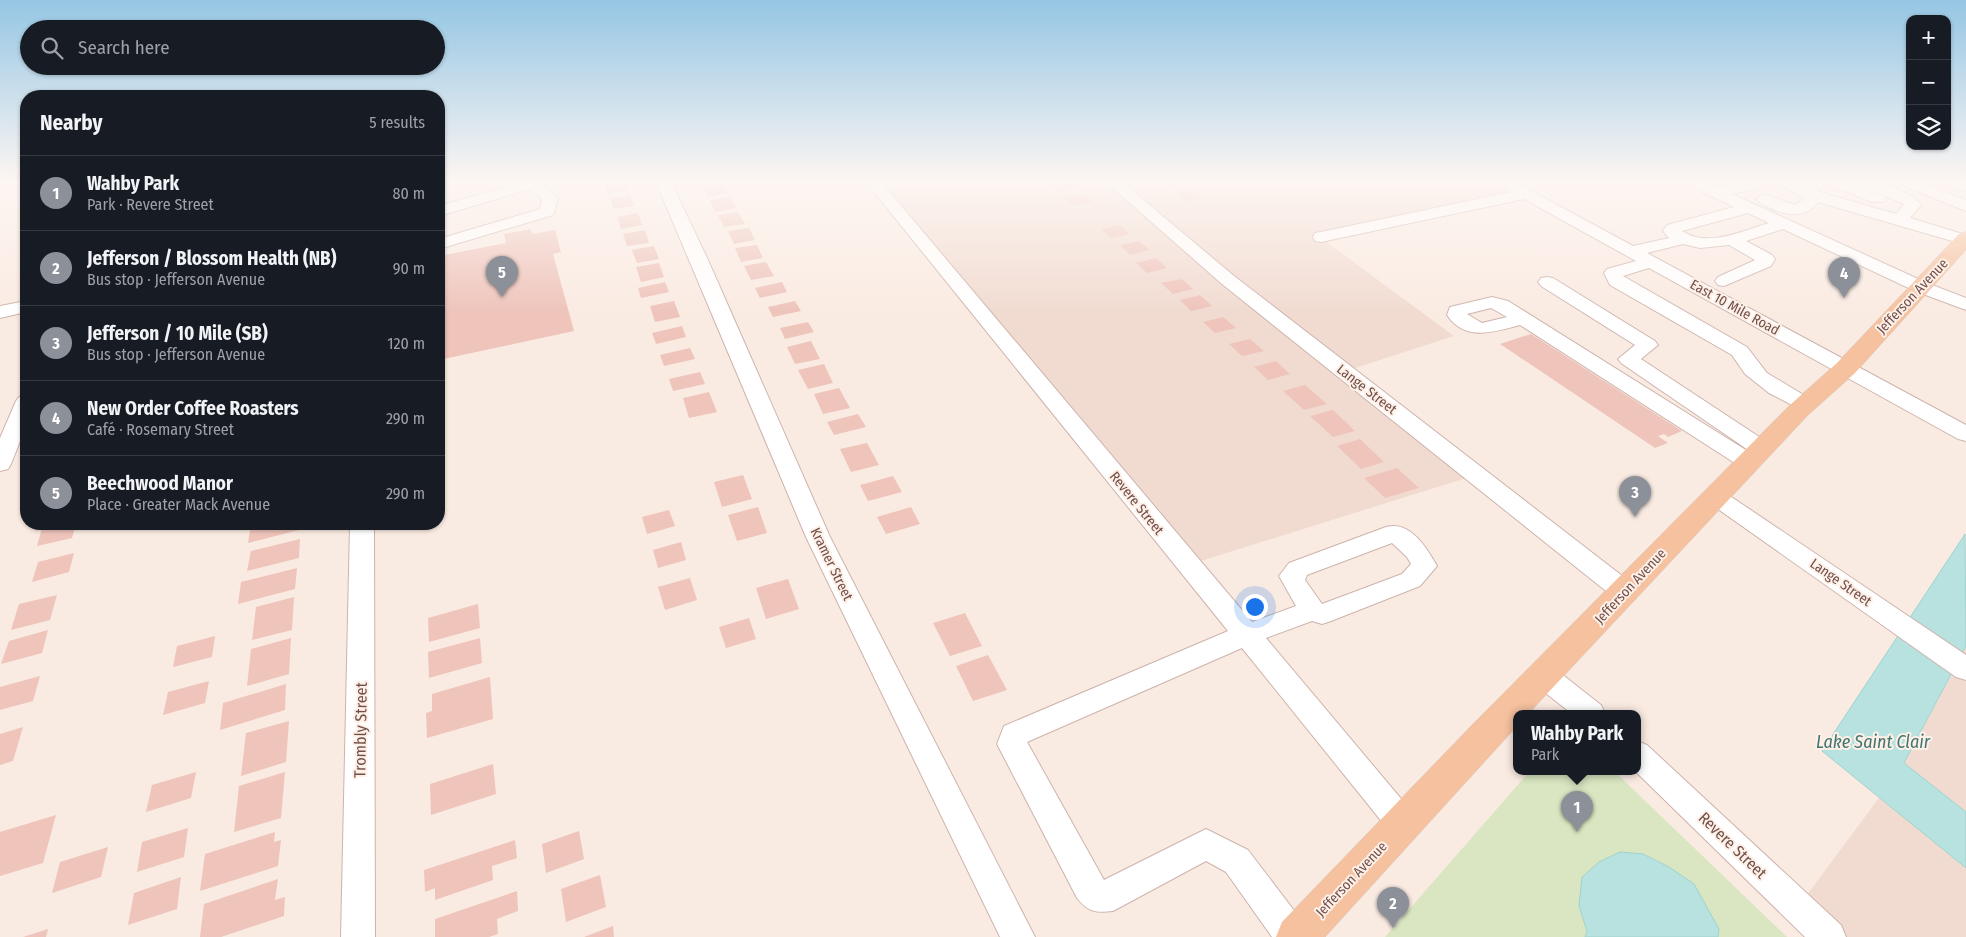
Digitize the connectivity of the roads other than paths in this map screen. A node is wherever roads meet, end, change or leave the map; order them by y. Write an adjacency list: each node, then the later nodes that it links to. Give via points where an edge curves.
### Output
1 (501, 226): 14 (street)
2 (683, 226): 43 (street, Kramer Street, via 818,537)
3 (910, 226): 36 (street, Revere Street)
4 (1164, 226): 34 (street, Lange Street, via 1228,280)
5 (1374, 226): 10 (street)
6 (1585, 226): 15 (street, East 10 Mile Road)
7 (1682, 226): 12 (street, via 1671,231)
8 (1776, 226): 13 (street); 16 (street); 19 (street)
9 (1929, 226): 11 (street)
10 (1320, 237)
11 (1965, 239): 19 (main road, Jefferson Avenue)
12 (1681, 240): 13 (street, via 1704,245); 15 (street)
13 (1732, 240): 20 (street, via 1766,259)
14 (445, 242)
15 (1632, 251): 17 (street, East 10 Mile Road)
16 (1819, 253)
17 (1651, 262): 20 (street, East 10 Mile Road); 24 (street, via 1613,273 1616,281)
18 (1547, 282): 30 (street, via 1648,345 1628,358)
19 (1921, 287): 21 (street); 26 (main road, Jefferson Avenue)
20 (1720, 289): 24 (street); 26 (street, East 10 Mile Road)
21 (1966, 304)
22 (20, 309): 23 (street)
23 (0, 312)
24 (1677, 315): 27 (street, via 1740,351 1746,365 1766,383)
25 (1523, 318): 30 (street)
26 (1846, 368): 27 (main road, Jefferson Avenue); 29 (street, East 10 Mile Road)
27 (1805, 404): 30 (main road, Jefferson Avenue)
28 (20, 416): 31 (street)
29 (1966, 434)
30 (1756, 455): 32 (main road, Jefferson Avenue)
31 (0, 464)
32 (1716, 497): 34 (main road, Jefferson Avenue); 37 (street, Lange Street)
33 (362, 530): 42 (street, Trombly Street)
34 (1625, 592): 38 (main road, Jefferson Avenue)
35 (1312, 610): 35 (street, via 1322,614 1412,580 1425,566 1416,551 1395,533 1298,569 1292,576 1293,581); 36 (street)
36 (1246, 635): 41 (street, Revere Street); 44 (street, via 1026,728 1014,735 1012,744 1088,886 1097,897 1113,895 1206,844 1237,861)
37 (1965, 668)
38 (1544, 676): 39 (street); 41 (main road, Jefferson Avenue)
39 (1588, 710)
40 (1641, 758): 46 (street, Revere Street)
41 (1402, 824): 45 (main road, Jefferson Avenue)
42 (358, 937)
43 (1018, 937)
44 (1293, 937)
45 (1297, 937)
46 (1829, 937)

